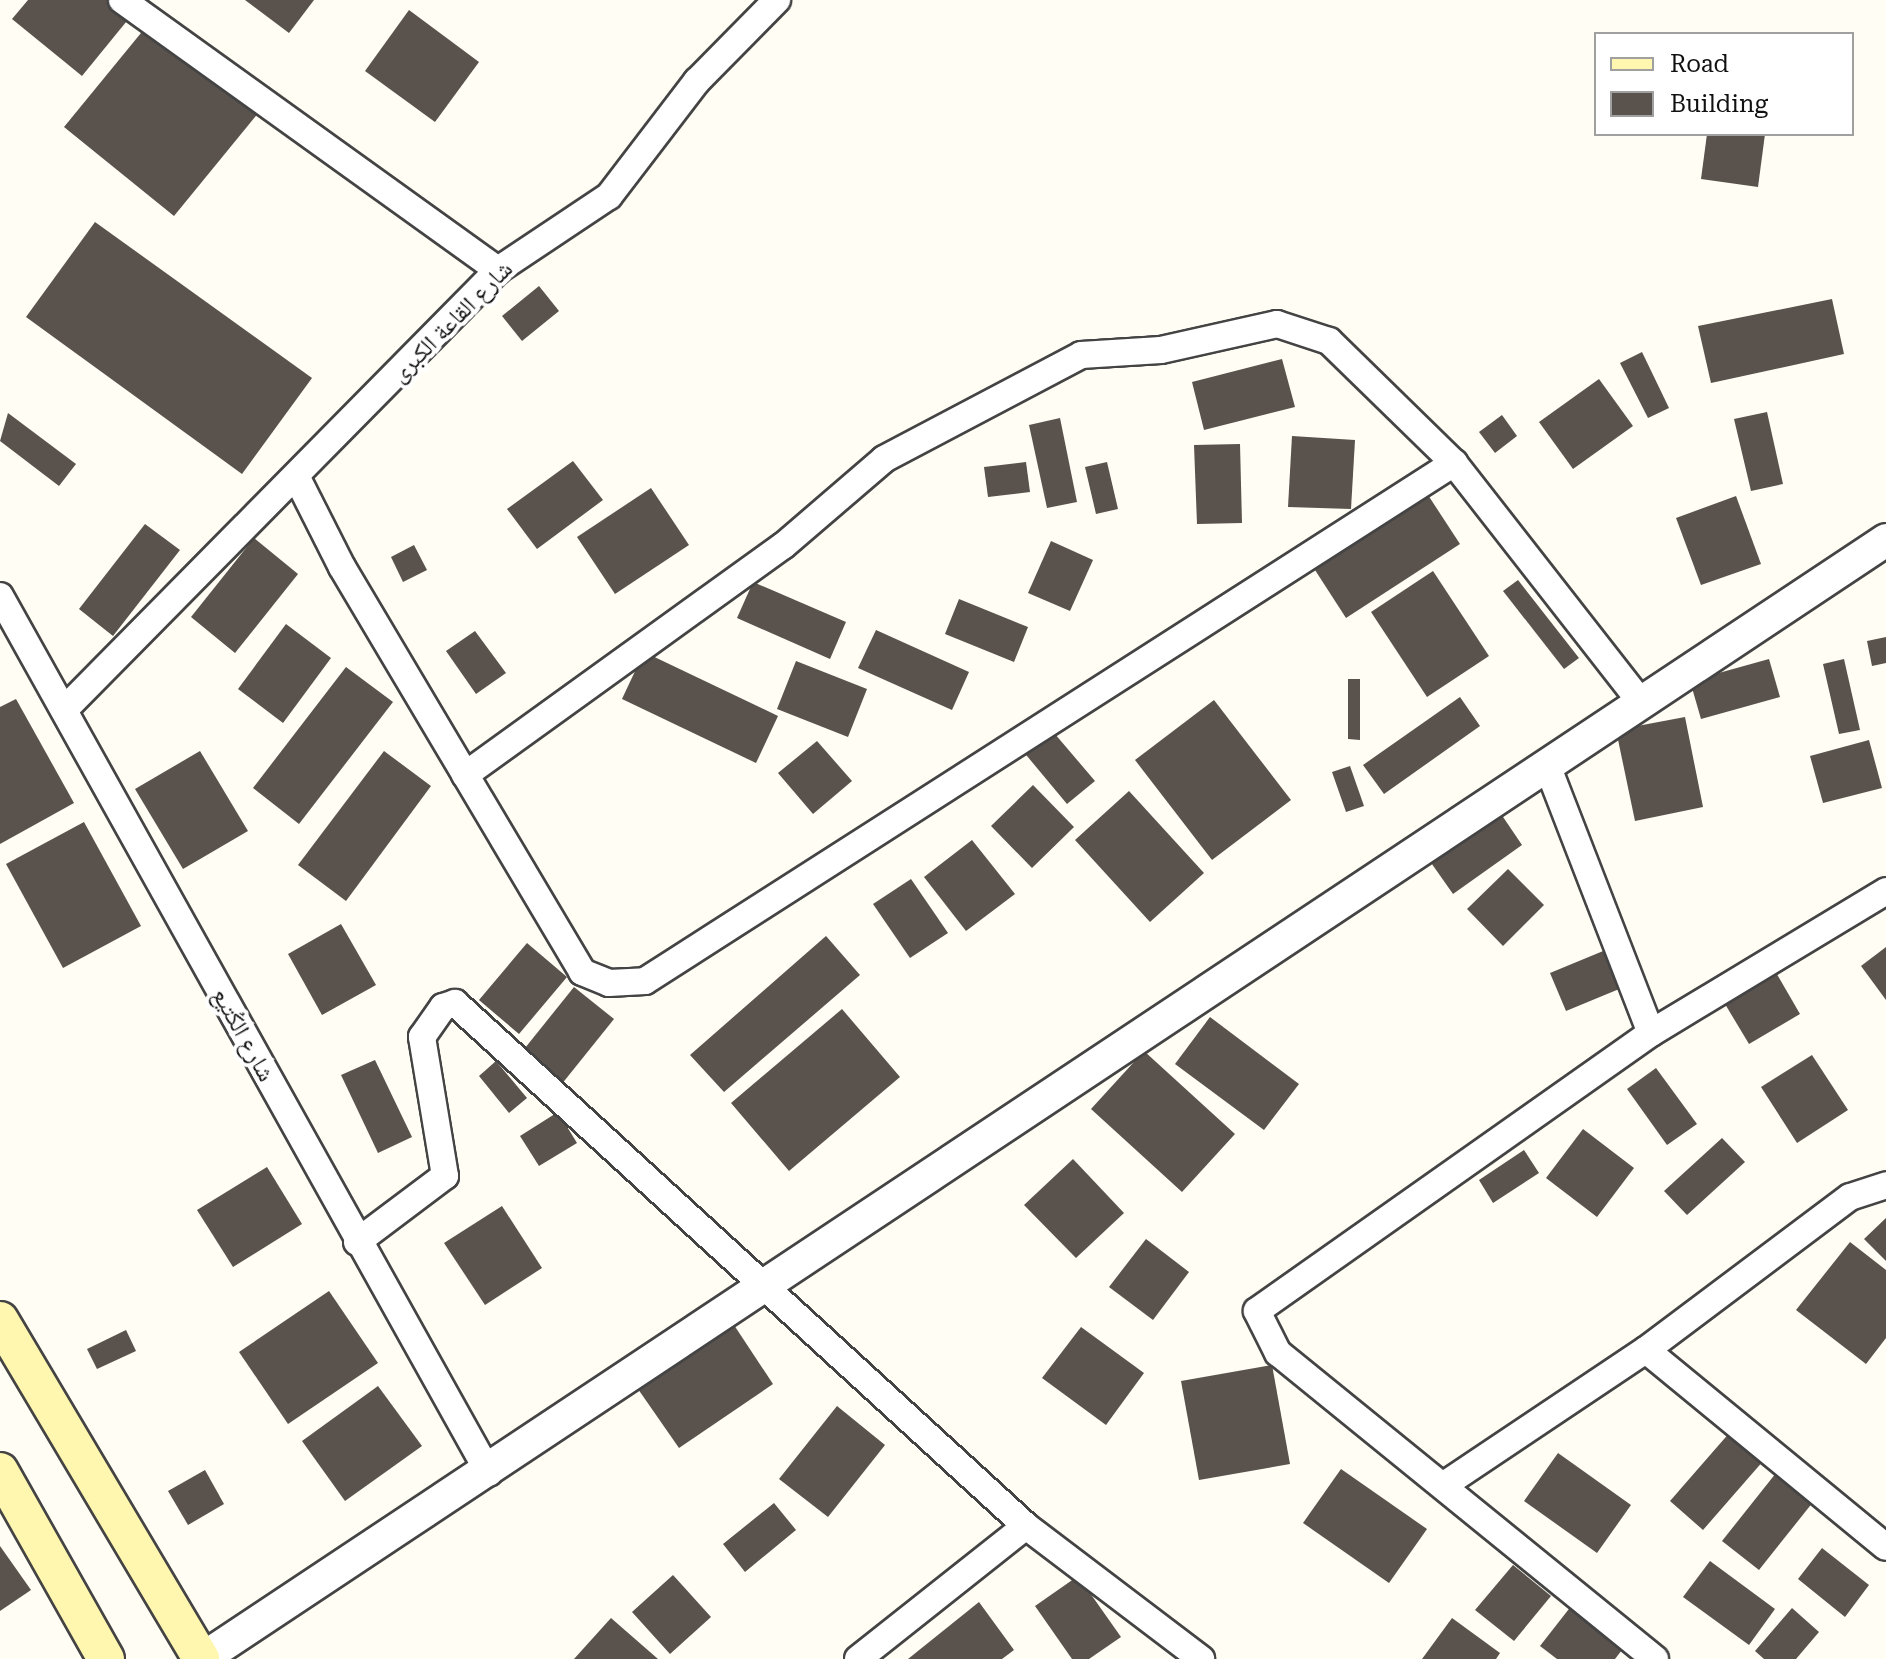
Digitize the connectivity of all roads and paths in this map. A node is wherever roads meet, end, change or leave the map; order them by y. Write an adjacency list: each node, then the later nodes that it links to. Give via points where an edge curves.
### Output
1 (122, 0): 3 (street)
2 (777, 0): 3 (street, شارع القاعة الكبرى, via 697,81 609,196)
3 (498, 270): 5 (street, شارع القاعة الكبرى)
4 (1454, 463): 8 (street); 11 (street, via 1329,341 1302,327 1241,328 1161,350 1081,355 854,480 783,546); 11 (street, via 645,981 609,983 582,972)
5 (298, 480): 9 (street, شارع القاعة الكبرى); 11 (street)
6 (1886, 540): 8 (street)
7 (0, 596): 9 (street, شارع الكُتيع)
8 (1641, 702): 10 (street)
9 (64, 710): 15 (street, شارع الكُتيع)
10 (1547, 765): 13 (street); 16 (street)
11 (465, 775)
12 (1886, 891): 13 (street)
13 (1651, 1033): 21 (street, via 1257,1311 1278,1353)
14 (1886, 1185): 18 (street, via 1850,1197)
15 (357, 1242): 16 (street, via 445,1176 422,1037 443,1007 455,1003); 20 (street, شارع الكُتيع)
16 (767, 1288): 20 (street); 22 (street)
17 (0, 1320): 25 (main road)
18 (1646, 1350): 21 (street); 23 (street)
19 (0, 1471): 24 (main road)
20 (489, 1473): 25 (street)
21 (1444, 1485): 28 (street)
22 (1026, 1526): 26 (street); 27 (street)
23 (1886, 1547)
24 (106, 1659)
25 (202, 1659)
26 (858, 1659)
27 (1201, 1659)
28 (1655, 1659)

